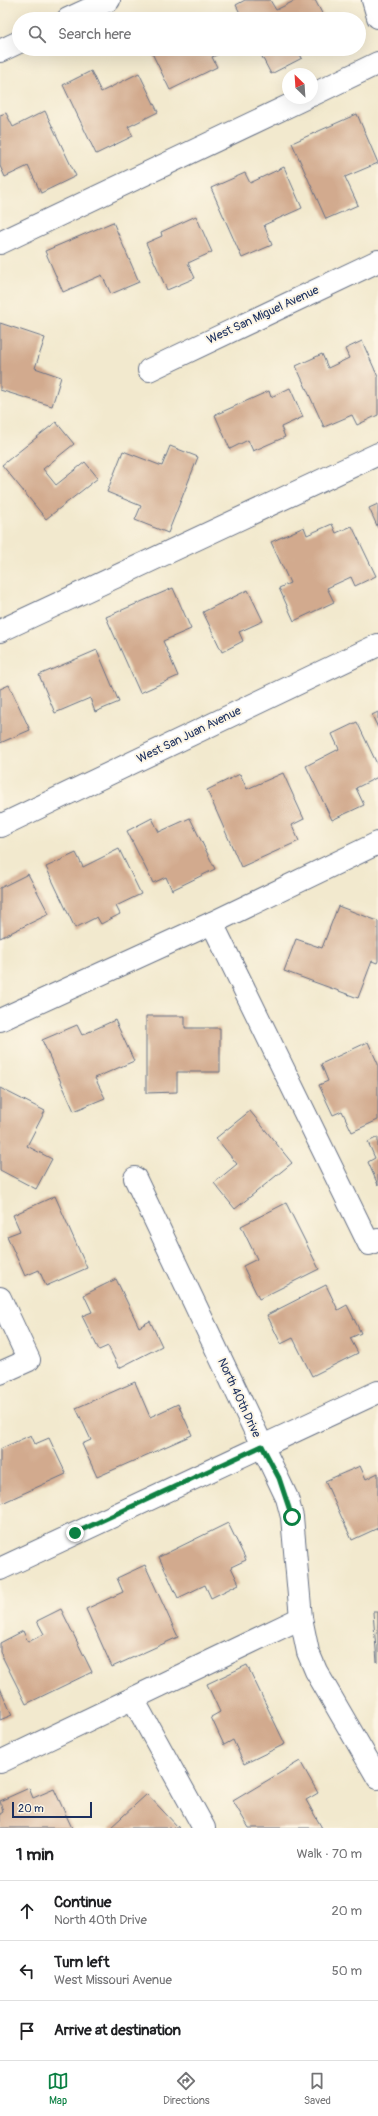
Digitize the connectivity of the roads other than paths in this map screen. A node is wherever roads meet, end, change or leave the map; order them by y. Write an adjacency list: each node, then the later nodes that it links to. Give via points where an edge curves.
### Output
1 (109, 0): 3 (street)
2 (373, 0): 4 (street)
3 (83, 12)
4 (378, 17)
5 (12, 45): 6 (street)
6 (0, 51)
7 (378, 63): 8 (street)
8 (318, 92)
9 (292, 104): 10 (street)
10 (0, 243)
11 (378, 261): 12 (street, West San Miguel Avenue)
12 (149, 370)
13 (378, 454): 14 (street)
14 (0, 631)
15 (378, 645): 16 (street, West San Juan Avenue)
16 (0, 826)
17 (378, 843): 18 (street)
18 (212, 923): 19 (street); 21 (street, via 369,1244)
19 (0, 1020)
20 (135, 1178): 25 (street, North 40th Drive)
21 (378, 1240)
22 (0, 1298): 23 (street, via 29,1360)
23 (0, 1373)
24 (378, 1392): 25 (street)
25 (262, 1446): 26 (street); 27 (street, North 40th Drive, via 279,1478 292,1517)
26 (0, 1569)
27 (301, 1618): 28 (street); 30 (street, North 40th Drive, via 308,1652 316,1671)
28 (133, 1699): 29 (street); 31 (street)
29 (0, 1762)
30 (378, 1778)
31 (204, 1828)

